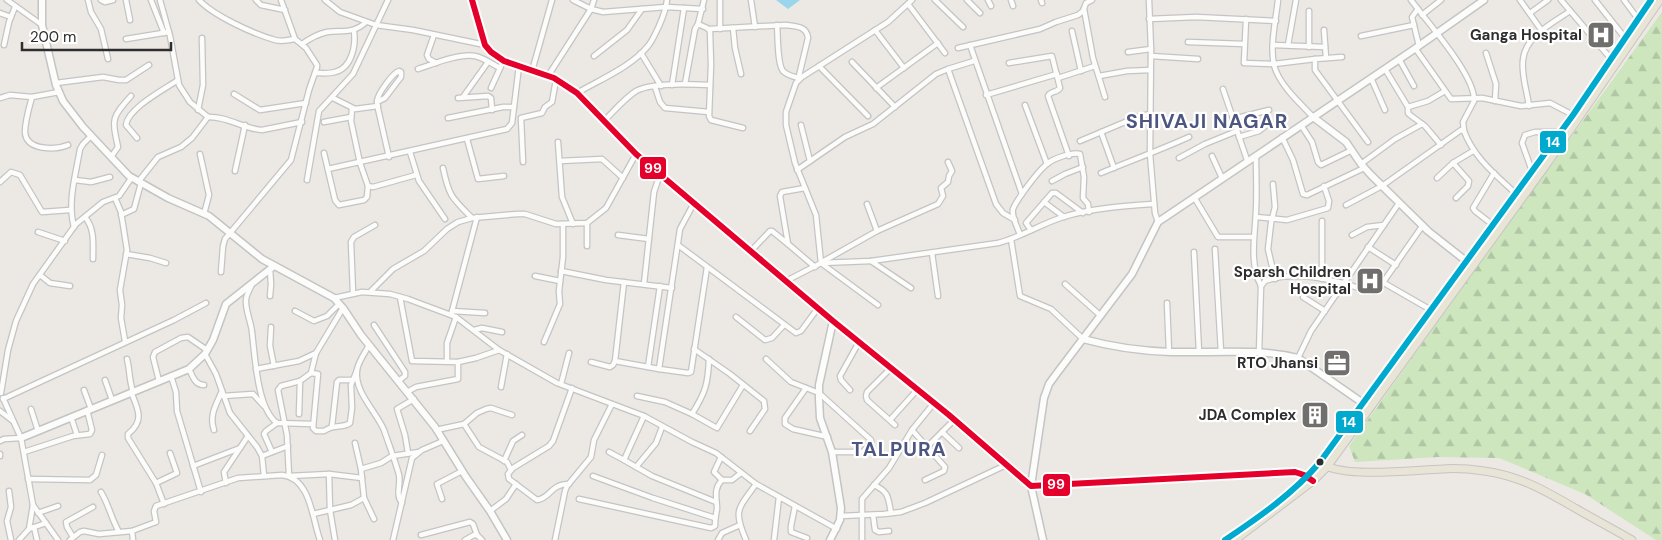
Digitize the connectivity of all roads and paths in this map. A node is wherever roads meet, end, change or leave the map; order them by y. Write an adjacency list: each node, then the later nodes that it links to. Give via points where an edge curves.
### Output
1 (7, 0): 43 (street)
2 (42, 0): 65 (street)
3 (88, 0): 110 (street, via 101,29)
4 (101, 0): 5 (street)
5 (113, 0)
6 (126, 0): 62 (street)
7 (151, 0): 81 (street)
8 (160, 0): 81 (street)
9 (200, 0): 87 (street, via 220,16 275,40)
10 (256, 0): 50 (street, via 265,6)
11 (281, 0): 50 (street)
12 (325, 0): 64 (street, via 340,12)
13 (388, 0): 67 (street)
14 (472, 0): 91 (street)
15 (552, 0): 132 (street)
16 (573, 0): 51 (street)
17 (594, 0): 51 (street)
18 (666, 0): 44 (street)
19 (704, 0): 47 (street)
20 (720, 0): 74 (street)
21 (751, 0): 70 (street)
22 (935, 0): 71 (street)
23 (967, 0): 55 (street)
24 (988, 0): 41 (street)
25 (1011, 0): 42 (street)
26 (1092, 0): 48 (street)
27 (1149, 0): 59 (street)
28 (1278, 0): 63 (street)
29 (1296, 0): 96 (street)
30 (1411, 0): 49 (street)
31 (1441, 0): 56 (street)
32 (1520, 0): 57 (street)
33 (1548, 0): 57 (street)
34 (1561, 0): 52 (street)
35 (1595, 0): 85 (street)
36 (1624, 0): 61 (street)
37 (1651, 0): 61 (main road)
38 (1660, 0): 422 (main road, via 1538,176)
39 (910, 2): 75 (street); 89 (street)
40 (1478, 2): 80 (street)
41 (991, 6)
42 (1013, 6)
43 (15, 7): 58 (street); 65 (street)
44 (666, 7): 45 (street); 46 (street); 103 (street, via 651,42)
45 (684, 8): 47 (street); 145 (street)
46 (642, 9): 51 (street); 106 (street, via 627,30)
47 (703, 9): 66 (street)
48 (1084, 9): 94 (street, via 1078,15 1040,29); 125 (street)
49 (1418, 9): 56 (street); 68 (street, via 1412,15)
50 (284, 10): 87 (street)
51 (592, 10): 136 (street)
52 (1570, 11): 79 (street); 114 (street)
53 (1309, 12): 97 (street)
54 (0, 13): 58 (street)
55 (980, 13)
56 (1422, 14): 80 (street)
57 (1530, 14): 79 (street)
58 (11, 17): 93 (street)
59 (1149, 19): 60 (street); 101 (street)
60 (1246, 19): 63 (street); 92 (street)
61 (1638, 19): 85 (main road)
62 (130, 20)
63 (1276, 21): 95 (street)
64 (366, 22): 67 (street); 77 (street)
65 (42, 24): 143 (street)
66 (698, 24): 73 (street); 144 (street)
67 (376, 25): 82 (street); 162 (street, via 354,74)
68 (1414, 25): 83 (street); 99 (street)
69 (777, 26): 70 (street); 140 (street, via 782,70); 140 (street, via 796,26 807,33)
70 (755, 27): 72 (street)
71 (963, 27)
72 (733, 28): 74 (street); 135 (street)
73 (709, 29): 74 (street); 147 (street)
74 (720, 29)
75 (875, 30): 124 (street); 127 (street)
76 (1324, 30): 98 (street)
77 (354, 31): 90 (street, via 327,32); 134 (street, via 351,57 344,68 335,73)
78 (1072, 31): 133 (street)
79 (1542, 31): 169 (street, via 1531,41 1523,59)
80 (1437, 33): 99 (street); 160 (street, via 1466,74)
81 (167, 34): 86 (street); 141 (street)
82 (434, 35): 91 (street); 119 (street, via 427,55)
83 (1361, 36)
84 (202, 38): 173 (street, via 202,85)
85 (1625, 38): 114 (main road)
86 (126, 39)
87 (295, 39): 90 (street)
88 (1188, 42): 92 (street)
89 (938, 43): 104 (street); 127 (street)
90 (302, 44): 134 (street, via 317,65)
91 (485, 44): 115 (street)
92 (1244, 44): 121 (street, via 1244,63)
93 (4, 45)
94 (970, 45): 100 (street); 116 (street)
95 (1273, 45): 96 (street); 121 (street)
96 (1288, 46): 97 (street)
97 (1309, 46): 98 (street)
98 (1325, 47): 109 (street)
99 (1417, 47): 113 (street); 152 (street)
100 (958, 48)
101 (1151, 49): 102 (street); 107 (street)
102 (1128, 52)
103 (641, 53): 146 (street); 154 (street)
104 (945, 53)
105 (1486, 53): 164 (street, via 1496,84)
106 (594, 56)
107 (1151, 56): 111 (street); 131 (street)
108 (1342, 57): 109 (street)
109 (1326, 58): 112 (street)
110 (108, 59)
111 (1198, 59)
112 (1315, 59): 121 (street); 163 (street, via 1317,74)
113 (1399, 59): 130 (street); 148 (street)
114 (1611, 59): 179 (main road)
115 (504, 61): 123 (street); 126 (street)
116 (974, 61): 129 (street); 156 (street)
117 (488, 62): 119 (street, via 470,56); 126 (street); 174 (street, via 460,98 488,96)
118 (852, 62): 150 (street)
119 (436, 63): 128 (street)
120 (1010, 63): 137 (street, via 1050,55 1054,58)
121 (1274, 64): 183 (street, via 1280,78)
122 (149, 65): 143 (street, via 126,80 103,77)
123 (519, 66): 132 (street); 170 (street)
124 (819, 66): 140 (street); 180 (street)
125 (1096, 66): 133 (street); 138 (street)
126 (500, 68): 149 (street)
127 (904, 68): 150 (street)
128 (418, 69)
129 (948, 69): 171 (street, via 929,79); 281 (street, via 996,204)
130 (1385, 69): 139 (street); 168 (street)
131 (1150, 70): 138 (street); 178 (street)
132 (532, 71): 136 (street)
133 (1081, 71): 137 (street)
134 (315, 74): 165 (street)
135 (741, 74)
136 (548, 76): 142 (street)
137 (1058, 76): 156 (street); 219 (street, via 1060,88 1048,96)
138 (1099, 76): 159 (street)
139 (1371, 78): 163 (street); 176 (street)
140 (799, 79): 236 (street, via 785,119)
141 (178, 80): 173 (street); 203 (street, via 144,102 127,120 126,125)
142 (556, 80): 154 (street); 226 (street, via 552,102 542,113 521,118)
143 (56, 83): 153 (street)
144 (685, 84): 145 (street); 147 (street)
145 (672, 85): 146 (street)
146 (658, 86): 177 (street, via 660,102 665,108); 186 (street, via 637,91)
147 (710, 86): 177 (street)
148 (1414, 86)
149 (491, 88)
150 (876, 88): 171 (street)
151 (1223, 89): 185 (street)
152 (1445, 91): 160 (street, via 1454,100); 168 (street, via 1428,101)
153 (59, 92): 158 (street); 199 (street)
154 (578, 93): 186 (street)
155 (234, 94): 165 (street, via 260,110)
156 (986, 95): 259 (street)
157 (131, 96): 221 (street, via 116,114 113,125 118,147)
158 (32, 97): 161 (street, via 10,95); 208 (street, via 25,130 28,139 44,148)
159 (1105, 97)
160 (1475, 97): 164 (street); 195 (street, via 1463,122)
161 (0, 98)
162 (333, 98): 172 (street); 250 (street, via 319,111)
163 (1337, 101): 183 (street); 207 (street)
164 (1496, 101): 169 (street)
165 (306, 103): 187 (street)
166 (378, 104): 166 (street, via 379,96 393,74 401,72 401,77); 172 (street); 218 (street)
167 (1025, 105): 230 (street)
168 (1408, 106): 190 (street, via 1410,116)
169 (1529, 106): 179 (street, via 1550,103)
170 (514, 107): 174 (street); 204 (street, via 511,126)
171 (895, 107): 225 (street, via 873,124 845,137)
172 (352, 109): 182 (street)
173 (198, 110): 181 (street)
174 (492, 110): 184 (street)
175 (1269, 110): 185 (street)
176 (1385, 110)
177 (709, 112): 194 (street, via 711,120)
178 (1150, 114): 196 (street); 216 (street)
179 (1573, 115): 198 (main road)
180 (868, 116)
181 (208, 117): 191 (street); 253 (street, via 181,147 158,157)
182 (351, 117): 188 (street); 228 (street)
183 (1313, 117): 193 (street); 210 (street)
184 (448, 118)
185 (1233, 119): 197 (street)
186 (604, 120): 215 (street)
187 (302, 122): 191 (street, via 262,130); 295 (street, via 291,160)
188 (324, 122)
189 (1268, 124): 201 (street, via 1259,131)
190 (1422, 124): 209 (street); 231 (street, via 1401,135)
191 (246, 125): 237 (street)
192 (801, 125): 225 (street)
193 (1301, 125): 202 (street); 210 (street, via 1321,165)
194 (743, 128)
195 (1464, 131): 209 (street); 211 (street)
196 (1101, 132): 205 (street); 234 (street)
197 (1237, 132): 201 (street); 222 (street)
198 (1561, 132): 238 (main road); 238 (street, via 1525,135 1522,144)
199 (91, 136): 221 (street); 249 (street, via 80,149)
200 (1189, 136): 216 (street)
201 (1239, 137): 223 (street)
202 (1282, 137): 217 (street); 256 (street, via 1294,160 1302,194 1307,195)
203 (137, 138)
204 (467, 138): 212 (street); 243 (street, via 478,179)
205 (1080, 141)
206 (558, 142): 224 (street)
207 (1368, 142)
208 (68, 145)
209 (1441, 145): 257 (street)
210 (1352, 150): 231 (street)
211 (1473, 151): 229 (street); 240 (street)
212 (410, 152): 218 (street); 242 (street)
213 (324, 153): 235 (street)
214 (200, 154): 273 (street, via 209,195)
215 (636, 154): 241 (street); 246 (street)
216 (1150, 154): 234 (street); 268 (street)
217 (1256, 154): 223 (street); 278 (street)
218 (389, 156): 228 (street)
219 (1069, 156): 230 (street); 232 (street, via 1080,154)
220 (1212, 156): 247 (street)
221 (111, 157): 245 (street)
222 (1179, 158)
223 (1248, 160): 247 (street)
224 (560, 161): 246 (street, via 600,158); 285 (street, via 562,197)
225 (810, 161): 236 (street)
226 (524, 162)
227 (948, 162): 293 (street, via 952,171 948,182 941,188 944,196 938,204)
228 (360, 163): 235 (street); 255 (street)
229 (1453, 163): 248 (street); 263 (street, via 1469,184)
230 (1047, 164): 259 (street)
231 (1362, 166): 256 (street); 257 (street)
232 (1083, 167): 251 (street); 271 (street, via 1083,198)
233 (443, 168): 276 (street, via 449,193)
234 (1114, 168): 239 (street)
235 (328, 170): 255 (street, via 338,205 364,200)
236 (797, 170): 258 (street)
237 (235, 171)
238 (1532, 171): 260 (main road)
239 (1101, 173)
240 (1494, 173): 260 (street); 289 (street, via 1473,208)
241 (660, 174): 265 (street); 300 (street, via 654,192)
242 (416, 176): 255 (street); 279 (street)
243 (504, 176)
244 (110, 177): 249 (street, via 91,182)
245 (132, 177): 253 (street); 262 (street, via 122,194)
246 (623, 178): 284 (street, via 606,208)
247 (1222, 178): 261 (street)
248 (1437, 178)
249 (75, 180): 270 (street)
250 (307, 180)
251 (1052, 181)
252 (0, 182): 270 (street, via 11,172 20,175 42,212)
253 (140, 182): 273 (street); 274 (street, via 134,209)
254 (1273, 184): 280 (street, via 1275,207)
255 (368, 186)
256 (1324, 186): 280 (street, via 1330,201 1328,208 1294,218)
257 (1382, 186): 266 (street); 269 (street)
258 (805, 188): 304 (street, via 780,193); 315 (street, via 816,216)
259 (1022, 194): 281 (street, via 1012,211)
260 (1516, 194): 289 (main road)
261 (1194, 197): 282 (street); 299 (street, via 1218,237)
262 (115, 198): 274 (street); 275 (street, via 103,202)
263 (1456, 198)
264 (1044, 202): 272 (street, via 1050,194 1056,193); 277 (street); 292 (street, via 1026,224)
265 (694, 203): 303 (street, via 680,229); 308 (street)
266 (1399, 203): 288 (street); 290 (street)
267 (867, 204): 293 (street)
268 (1154, 204): 271 (street); 282 (street)
269 (1346, 205)
270 (70, 210): 291 (street)
271 (1089, 212): 272 (street)
272 (1083, 213): 277 (street)
273 (204, 214): 295 (street)
274 (121, 215): 311 (street)
275 (85, 217): 291 (street); 312 (street, via 92,230)
276 (474, 217): 287 (street, via 525,214); 340 (street, via 452,226 424,251 393,269); 356 (street)
277 (1064, 217): 292 (street)
278 (1256, 217): 280 (street); 299 (street)
279 (446, 219)
280 (1272, 219): 325 (street, via 1268,249)
281 (1015, 220): 297 (street)
282 (1158, 222): 357 (street, via 1132,274)
283 (1322, 222): 326 (street)
284 (587, 223): 285 (street); 305 (street)
285 (573, 224): 287 (street)
286 (375, 225): 341 (street, via 351,242)
287 (563, 225): 321 (street)
288 (1384, 225): 298 (street, via 1367,227); 306 (street)
289 (1493, 225): 314 (main road)
290 (1423, 226): 314 (street); 317 (street)
291 (74, 227): 302 (street)
292 (1031, 230): 297 (street)
293 (877, 231): 315 (street)
294 (38, 232): 302 (street)
295 (230, 233): 319 (street); 322 (street, via 224,242)
296 (618, 235): 300 (street)
297 (1020, 235): 301 (street)
298 (1352, 235)
299 (1253, 238): 337 (street, via 1256,276)
300 (649, 239): 333 (street)
301 (1011, 239): 310 (street); 365 (street, via 1020,296 1051,309)
302 (65, 241): 323 (street)
303 (678, 244): 320 (street); 338 (street)
304 (788, 244): 308 (street, via 770,231); 318 (street)
305 (587, 246)
306 (1368, 247): 317 (street); 331 (street)
307 (1215, 249): 375 (street)
308 (751, 251): 329 (street)
309 (1194, 252): 374 (street)
310 (932, 253): 313 (street); 344 (street)
311 (126, 254): 316 (street); 366 (street, via 120,290)
312 (93, 259)
313 (871, 260): 315 (street); 339 (street)
314 (1466, 261): 352 (main road)
315 (821, 263): 318 (street); 349 (street)
316 (166, 264)
317 (1396, 265): 332 (street)
318 (815, 266): 329 (street)
319 (272, 267): 327 (street); 342 (street); 346 (street)
320 (707, 267): 361 (street); 370 (street)
321 (561, 271): 328 (street); 330 (street)
322 (221, 272)
323 (40, 275): 335 (street, via 50,283); 411 (street, via 16,321)
324 (535, 276): 328 (street)
325 (1275, 278): 326 (street); 337 (street)
326 (1322, 279): 331 (street)
327 (254, 281): 372 (street, via 226,304 216,335); 392 (street, via 246,300)
328 (560, 281): 367 (street, via 560,304)
329 (786, 281): 351 (street)
330 (624, 282): 333 (street); 385 (street)
331 (1343, 283): 332 (street, via 1374,292); 353 (street)
332 (1384, 283): 352 (street)
333 (644, 284): 336 (street)
334 (1065, 284): 357 (street)
335 (70, 286)
336 (660, 286): 338 (street); 389 (street)
337 (1261, 286): 378 (street)
338 (672, 288): 393 (street)
339 (911, 288)
340 (370, 292): 341 (street); 343 (street)
341 (353, 293): 346 (street)
342 (270, 296)
343 (400, 296): 356 (street); 384 (street, via 411,359)
344 (938, 296)
345 (1303, 297): 353 (street)
346 (334, 298): 350 (street)
347 (206, 303): 366 (street)
348 (1167, 303): 373 (street)
349 (878, 305)
350 (341, 306): 354 (street, via 314,321); 369 (street); 376 (street)
351 (818, 308): 359 (street); 361 (street, via 799,333)
352 (1431, 310): 422 (main road)
353 (1325, 311): 380 (street)
354 (294, 312)
355 (485, 313): 356 (street)
356 (453, 314): 363 (street); 384 (street)
357 (1101, 316): 365 (street)
358 (736, 317): 361 (street, via 765,340 772,338)
359 (833, 321): 368 (street); 415 (street)
360 (374, 325): 401 (street, via 405,372)
361 (784, 325)
362 (271, 327): 388 (street)
363 (474, 330): 364 (street, via 482,328); 371 (street)
364 (502, 332)
365 (1083, 339): 373 (street, via 1105,345); 497 (street, via 1049,384 1044,398)
366 (125, 342): 417 (street)
367 (544, 342)
368 (859, 342): 390 (street); 409 (street, via 840,376)
369 (369, 346): 394 (street); 401 (street)
370 (694, 349): 382 (street); 393 (street, via 690,372)
371 (500, 350): 379 (street); 386 (street)
372 (206, 352): 391 (street); 399 (street, via 188,337 155,352 153,358); 414 (street)
373 (1169, 352): 374 (street)
374 (1199, 352): 375 (street)
375 (1221, 352): 378 (street)
376 (316, 353): 388 (street, via 299,361); 395 (street)
377 (569, 353): 402 (street)
378 (1259, 353): 380 (street)
379 (507, 354): 402 (street); 405 (street)
380 (1298, 358): 422 (street)
381 (127, 359): 412 (street)
382 (709, 359): 404 (street); 428 (street, via 706,388)
383 (766, 360): 407 (street, via 791,382)
384 (447, 361): 386 (street)
385 (615, 361): 387 (street, via 610,367); 389 (street)
386 (458, 362): 413 (street, via 458,379 416,386)
387 (591, 362)
388 (274, 366): 392 (street)
389 (648, 367): 393 (street)
390 (891, 368): 410 (street); 432 (street, via 866,396)
391 (189, 369): 396 (street); 403 (street, via 196,382)
392 (256, 369): 423 (street)
393 (659, 369)
394 (357, 370): 398 (street); 469 (street, via 364,397 378,420)
395 (311, 373): 400 (street); 437 (street, via 318,374 319,378)
396 (171, 376): 399 (street); 475 (street)
397 (105, 380): 419 (street)
398 (352, 380): 440 (street, via 336,382); 440 (street, via 350,422)
399 (159, 381): 412 (street)
400 (300, 381): 427 (street); 436 (street, via 279,388)
401 (398, 381): 413 (street)
402 (561, 384): 406 (street)
403 (204, 385)
404 (744, 385): 428 (street, via 717,428); 446 (street, via 765,404)
405 (501, 387)
406 (572, 388): 421 (street); 479 (street, via 554,441)
407 (806, 388): 415 (street); 451 (street, via 785,418 785,424)
408 (84, 390): 425 (street)
409 (850, 390)
410 (917, 390): 420 (street); 432 (street)
411 (1, 391): 417 (street)
412 (132, 392): 419 (street); 491 (street, via 139,414 137,425 128,438)
413 (408, 392): 418 (street)
414 (223, 393): 423 (street, via 253,394); 442 (street, via 212,414); 450 (street, via 233,418)
415 (819, 393): 451 (street, via 820,418); 464 (street, via 871,440 863,452)
416 (637, 396): 428 (street, via 665,402)
417 (4, 399): 434 (street)
418 (414, 399): 443 (street); 466 (street, via 397,409)
419 (112, 400): 425 (street)
420 (934, 403): 433 (street); 444 (street)
421 (612, 404): 430 (street); 494 (street, via 594,440 591,457)
422 (1367, 406): 473 (main road); 476 (main road)
423 (265, 407): 435 (street)
424 (31, 408): 445 (street)
425 (89, 410): 431 (street); 448 (street, via 92,432)
426 (0, 411): 434 (street)
427 (298, 414)
428 (692, 414)
429 (512, 415): 438 (street, via 486,408)
430 (644, 416): 441 (street); 471 (street)
431 (71, 417): 445 (street); 448 (street)
432 (890, 420): 439 (street)
433 (954, 420): 447 (street); 474 (street)
434 (13, 421): 452 (street)
435 (277, 423): 436 (street); 461 (street, via 264,434)
436 (286, 423): 437 (street); 456 (street)
437 (313, 424): 440 (street, via 314,430 323,432)
438 (464, 424): 443 (street); 472 (street, via 479,447)
439 (895, 425)
440 (332, 426)
441 (662, 427): 470 (street); 477 (street, via 656,443)
442 (214, 430)
443 (436, 430): 454 (street)
444 (912, 430): 457 (street); 496 (street, via 889,468)
445 (38, 431): 452 (street)
446 (750, 431)
447 (942, 432): 457 (street); 459 (street)
448 (77, 435): 460 (street)
449 (522, 435): 472 (street, via 513,441)
450 (248, 436): 458 (street); 468 (street)
451 (828, 437): 464 (street)
452 (21, 438): 453 (street); 460 (street)
453 (0, 441)
454 (443, 441): 462 (street); 480 (street)
455 (355, 443): 478 (street)
456 (288, 446): 461 (street); 484 (street)
457 (927, 447): 490 (street, via 945,469)
458 (240, 448): 475 (street); 492 (street, via 224,472)
459 (959, 448)
460 (24, 452): 487 (street)
461 (272, 452): 468 (street)
462 (419, 452): 466 (street); 506 (street, via 410,464)
463 (609, 452): 471 (street)
464 (832, 452): 519 (street)
465 (170, 453): 491 (street, via 177,473)
466 (408, 453): 469 (street)
467 (102, 455): 487 (street, via 96,475 90,480)
468 (262, 456): 483 (street)
469 (392, 456): 478 (street); 506 (street, via 400,481 398,495)
470 (721, 457): 481 (street); 489 (street, via 714,472)
471 (624, 460): 477 (street)
472 (504, 461): 479 (street)
473 (1320, 462): 476 (main road); 488 (main road)
474 (1006, 464): 497 (street); 515 (street, via 925,503)
475 (193, 466): 500 (street)
476 (1327, 467): 488 (main road); 556 (main road, via 1368,472 1482,470 1510,475 1543,489)
477 (636, 468): 505 (street)
478 (361, 469): 486 (street)
479 (511, 470): 493 (street, via 508,477)
480 (462, 471): 504 (street, via 437,484); 513 (street)
481 (741, 472): 489 (street, via 732,480); 495 (street)
482 (329, 474): 484 (street); 486 (street); 512 (street)
483 (264, 476): 484 (street); 492 (street, via 248,476)
484 (289, 476): 516 (street, via 304,491)
485 (593, 476): 520 (street)
486 (362, 478): 502 (street)
487 (28, 479): 508 (street)
488 (1311, 479): 497 (street, via 1294,472); 554 (main road); 555 (main road)
489 (722, 480): 505 (street, via 716,490)
490 (925, 480)
491 (156, 483): 507 (street)
492 (226, 483): 500 (street)
493 (516, 484): 494 (street, via 537,500 558,485); 513 (street, via 506,499)
494 (569, 484): 546 (street)
495 (756, 484): 501 (street); 523 (street, via 738,510)
496 (874, 485): 515 (street, via 887,494); 517 (street, via 862,499)
497 (1031, 486): 553 (street)
498 (9, 491): 534 (street, via 11,507 7,521)
499 (102, 492): 527 (street)
500 (201, 492): 507 (street)
501 (779, 497): 510 (street); 549 (street)
502 (364, 498): 512 (street); 521 (street)
503 (580, 498): 520 (street, via 711,528)
504 (442, 500)
505 (716, 502): 520 (street)
506 (402, 503): 542 (street)
507 (164, 504): 526 (street, via 154,509 157,520 154,524)
508 (32, 505): 514 (street); 524 (street)
509 (58, 506): 514 (street)
510 (796, 506): 525 (street); 533 (street, via 791,532)
511 (93, 507): 532 (street, via 66,522)
512 (330, 510): 516 (street); 541 (street)
513 (490, 511): 545 (street)
514 (38, 512): 522 (street)
515 (891, 513): 518 (street)
516 (313, 514): 540 (street)
517 (862, 515): 518 (street); 519 (street); 552 (street)
518 (873, 515): 528 (street, via 877,531)
519 (841, 516): 525 (street)
520 (716, 518)
521 (374, 519)
522 (46, 523): 524 (street); 537 (street)
523 (740, 525): 547 (street, via 722,533); 548 (street)
524 (31, 528): 535 (street); 536 (street)
525 (836, 529): 551 (street)
526 (132, 531): 527 (street); 539 (street)
527 (119, 532): 529 (street)
528 (889, 532)
529 (99, 534): 532 (street, via 84,531); 538 (street)
530 (421, 535): 531 (street, via 470,522)
531 (477, 535): 543 (street); 544 (street)
532 (72, 539)
533 (807, 539): 550 (street)
534 (11, 540)
535 (19, 540)
536 (37, 540)
537 (58, 540)
538 (102, 540)
539 (133, 540)
540 (320, 540)
541 (335, 540)
542 (393, 540)
543 (465, 540)
544 (482, 540)
545 (507, 540)
546 (554, 540)
547 (718, 540)
548 (746, 540)
549 (774, 540)
550 (813, 540)
551 (830, 540)
552 (862, 540)
553 (1043, 540)
554 (1225, 540)
555 (1236, 540)
556 (1632, 540)

